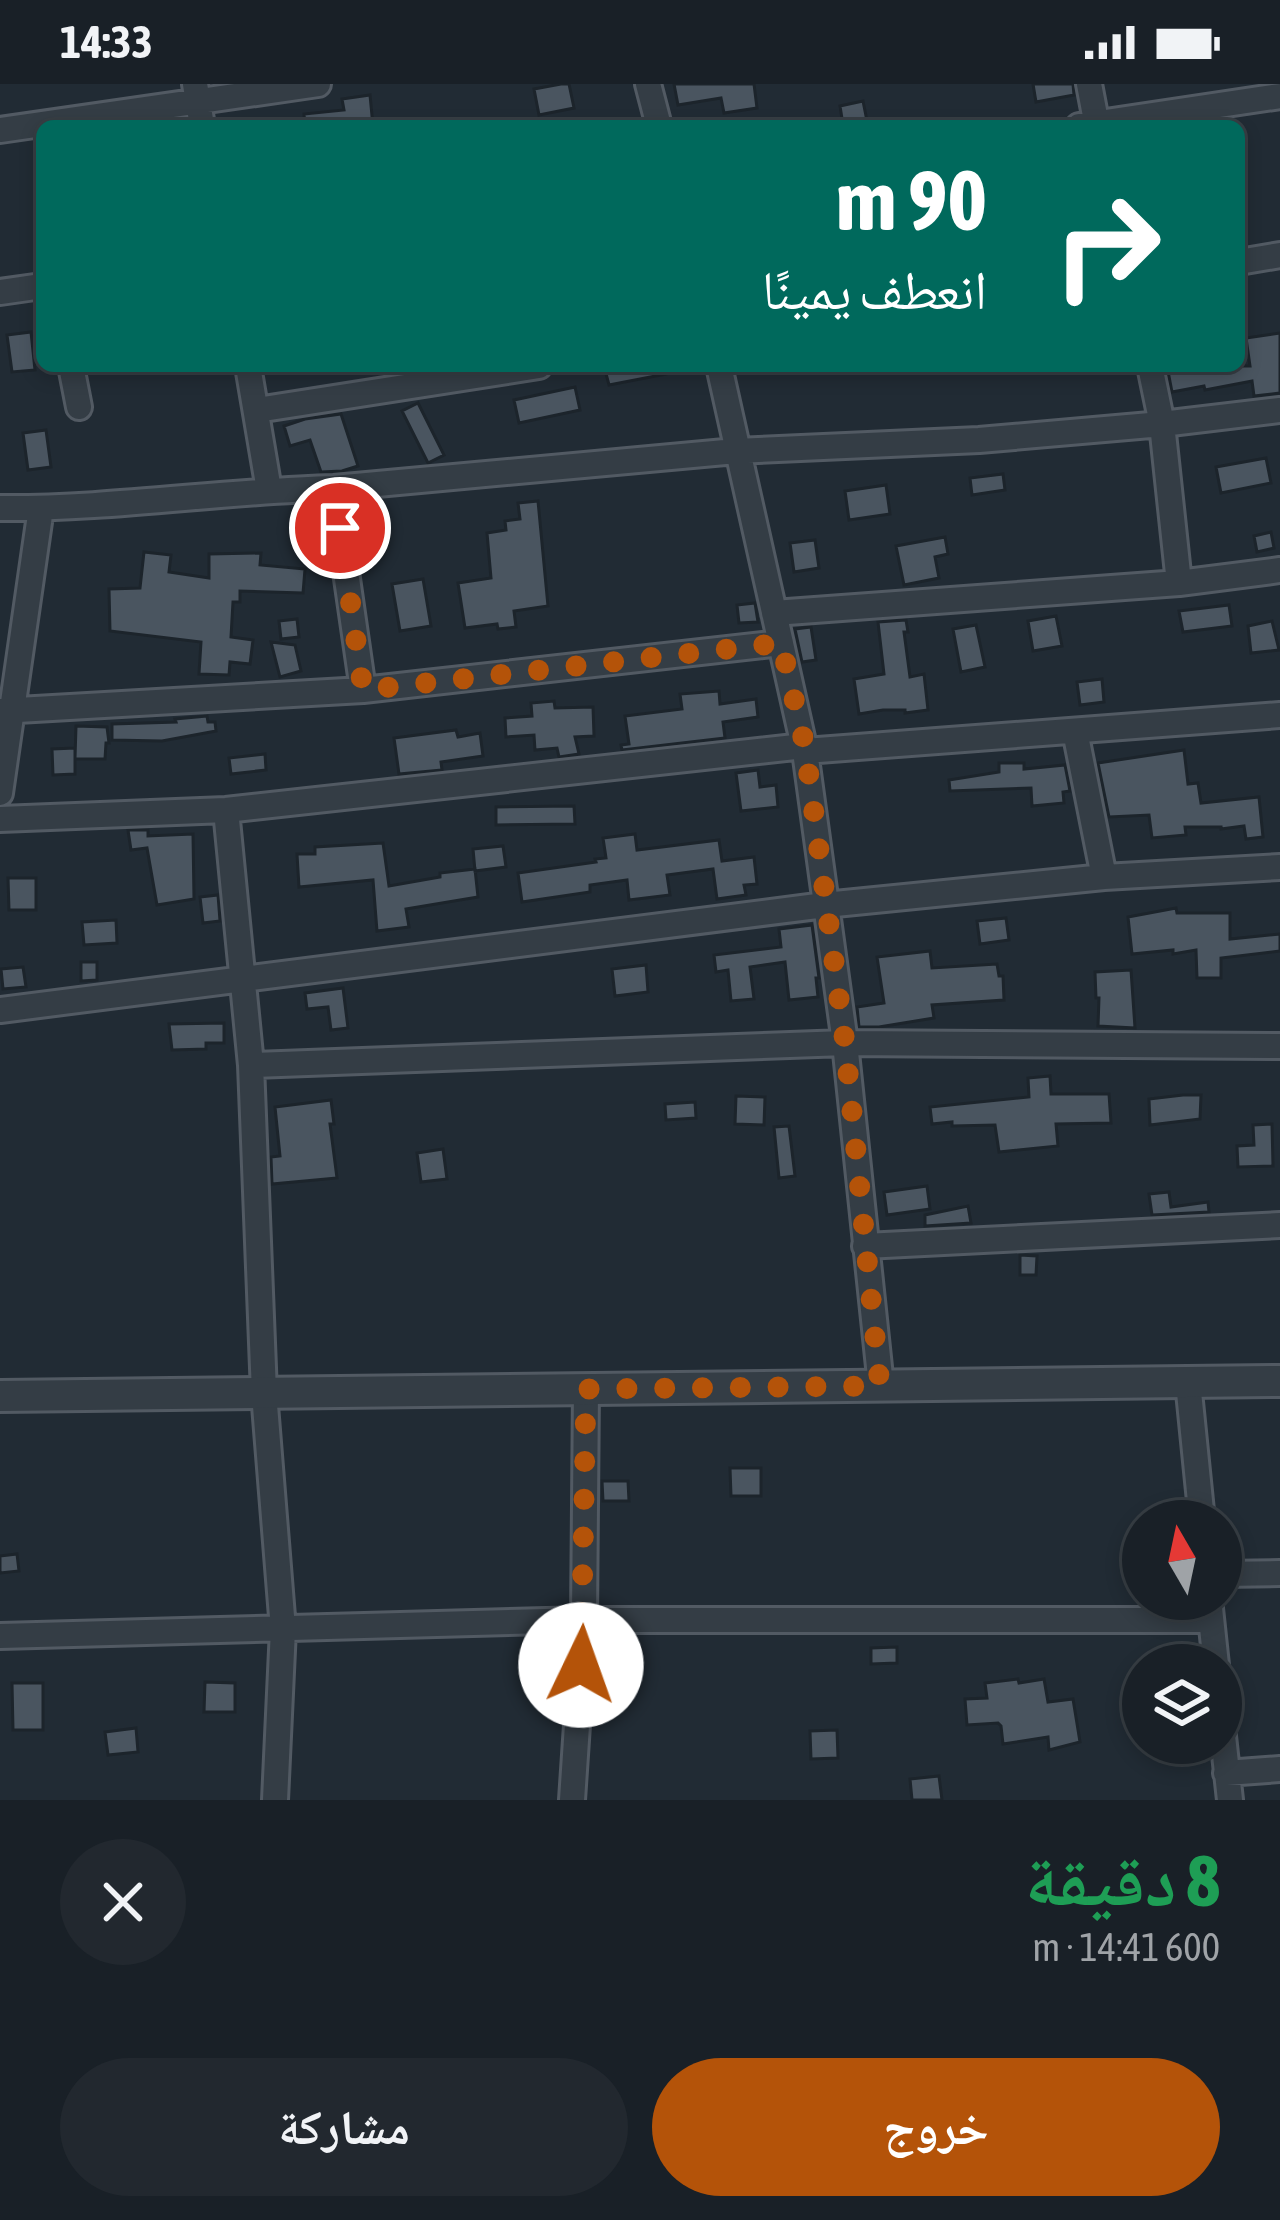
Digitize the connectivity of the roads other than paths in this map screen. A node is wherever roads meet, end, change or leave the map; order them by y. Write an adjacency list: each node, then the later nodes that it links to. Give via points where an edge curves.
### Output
1 (319, 84): 5 (street)
2 (648, 84): 7 (street)
3 (1089, 84): 8 (street)
4 (1280, 97): 9 (street)
5 (198, 104): 6 (street)
6 (76, 120)
7 (657, 120)
8 (1091, 120)
9 (1125, 120)
10 (36, 125): 11 (street)
11 (0, 130)
12 (1280, 255): 13 (street)
13 (1245, 261)
14 (36, 287): 15 (street)
15 (0, 292)
16 (72, 372): 21 (street)
17 (249, 372): 22 (street)
18 (501, 372): 22 (street)
19 (720, 372): 25 (street)
20 (1151, 372): 24 (street)
21 (79, 407)
22 (257, 410): 27 (street)
23 (1280, 410): 24 (street)
24 (1162, 424): 25 (street); 31 (street)
25 (736, 451): 26 (street); 32 (street)
26 (334, 488): 27 (street); 34 (street)
27 (269, 490): 29 (street)
28 (0, 508): 29 (street)
29 (41, 508): 35 (street)
30 (1280, 570): 31 (street)
31 (1179, 583): 32 (street)
32 (774, 614): 33 (street)
33 (781, 643): 34 (street); 38 (street)
34 (363, 690): 35 (street)
35 (5, 711): 39 (street)
36 (1280, 715): 37 (street)
37 (1075, 731): 38 (street); 43 (street)
38 (805, 748): 40 (street); 44 (street)
39 (0, 794)
40 (226, 810): 41 (street); 45 (street)
41 (0, 819)
42 (1280, 867): 43 (street)
43 (1104, 877): 44 (street)
44 (825, 905): 45 (street); 47 (street)
45 (242, 980): 46 (street); 49 (street)
46 (0, 1010)
47 (845, 1043): 48 (street); 49 (street); 51 (street)
48 (1280, 1046)
49 (251, 1065): 56 (street)
50 (1280, 1225): 51 (street)
51 (865, 1246): 54 (street)
52 (1280, 1381): 53 (street)
53 (1188, 1382): 54 (street); 58 (street)
54 (880, 1386): 55 (street)
55 (586, 1389): 56 (street); 62 (street)
56 (264, 1393): 57 (street); 63 (street)
57 (0, 1396)
58 (1200, 1500)
59 (1280, 1573): 60 (street)
60 (1242, 1574)
61 (1122, 1611): 62 (street)
62 (584, 1620): 63 (street); 69 (street)
63 (283, 1629): 64 (street); 68 (street)
64 (0, 1636)
65 (1225, 1764): 67 (street)
66 (1280, 1769): 67 (street)
67 (1226, 1773): 70 (street)
68 (274, 1800)
69 (572, 1800)
70 (1230, 1800)

